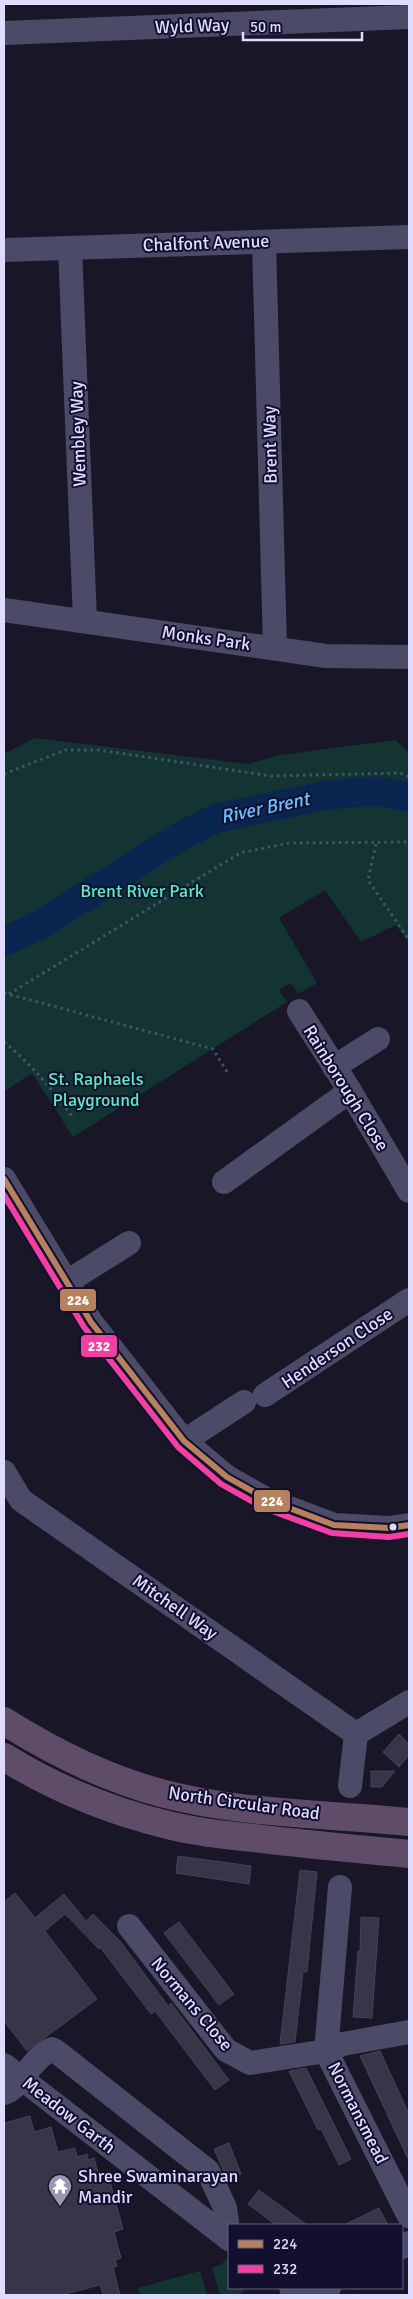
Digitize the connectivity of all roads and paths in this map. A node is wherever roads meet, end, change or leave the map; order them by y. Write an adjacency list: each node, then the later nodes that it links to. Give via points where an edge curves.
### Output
1 (409, 17): 2 (street, Wyld Way)
2 (4, 33)
3 (409, 237): 4 (street, Chalfont Avenue)
4 (264, 242): 5 (street, Chalfont Avenue); 9 (street, Brent Way)
5 (70, 248): 6 (street, Chalfont Avenue); 8 (street, Wembley Way)
6 (4, 250)
7 (4, 610): 8 (street, Monks Park)
8 (85, 620): 9 (street, Monks Park)
9 (275, 648): 10 (street, Monks Park, via 326,656)
10 (409, 657)
11 (4, 774): 12 (path, via 65,750 99,750 271,776 400,773)
12 (409, 777)
13 (409, 842): 14 (path)
14 (376, 844): 15 (path, via 368,880); 17 (path, via 288,843 240,853)
15 (409, 940)
16 (4, 994): 17 (path)
17 (9, 994): 22 (path, via 212,1049)
18 (299, 1011): 21 (street, Rainborough Close)
19 (378, 1039): 21 (street)
20 (4, 1042): 24 (path, via 29,1062)
21 (334, 1067): 23 (street, Rainborough Close)
22 (229, 1075)
23 (350, 1091): 26 (street); 27 (street, Rainborough Close)
24 (74, 1119)
25 (4, 1178): 29 (street)
26 (224, 1182)
27 (409, 1190)
28 (129, 1243): 29 (street)
29 (67, 1282): 31 (street, via 91,1322)
30 (409, 1300): 31 (street, Henderson Close)
31 (184, 1441): 33 (street, via 227,1477 260,1495 334,1526 389,1528)
32 (4, 1472): 36 (street, Mitchell Way, via 21,1500)
33 (409, 1525)
34 (409, 1702): 36 (street)
35 (4, 1721): 39 (highway, North Circular Road, via 76,1762 162,1793 240,1807)
36 (356, 1734): 38 (street)
37 (4, 1757): 40 (highway, North Circular Road, via 82,1798 173,1827)
38 (350, 1786)
39 (409, 1822)
40 (409, 1854)
41 (340, 1887): 44 (street, Normansmead)
42 (129, 1926): 44 (street, Normans Close, via 226,2050 250,2063)
43 (409, 2032): 44 (street, Normans Close, via 343,2044)
44 (326, 2051): 46 (street, Normansmead)
45 (10, 2079): 47 (street, Meadow Garth); 47 (street, via 48,2051 57,2052 208,2171 225,2208)
46 (409, 2216)
47 (225, 2235)

